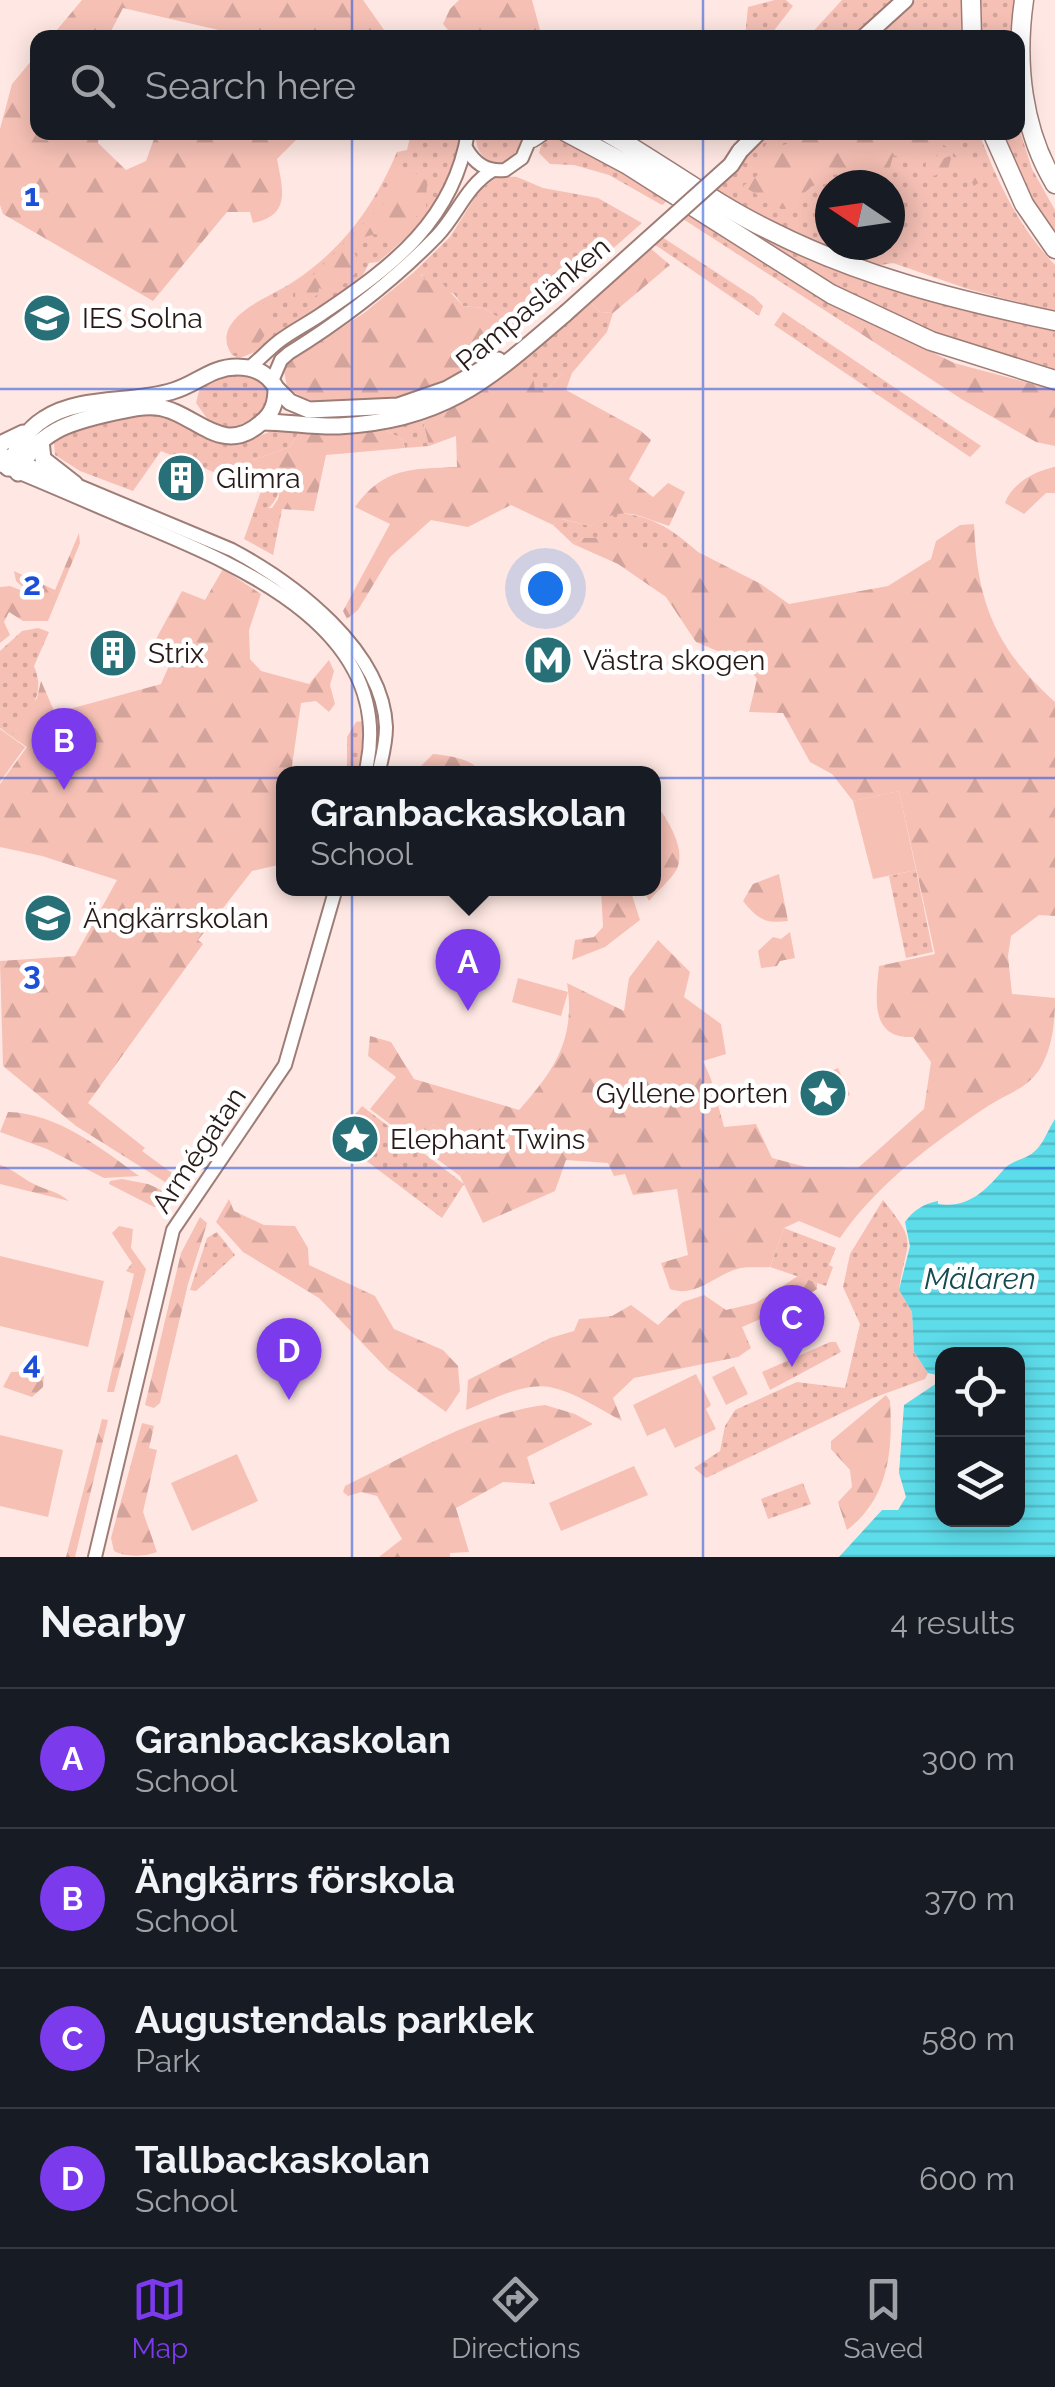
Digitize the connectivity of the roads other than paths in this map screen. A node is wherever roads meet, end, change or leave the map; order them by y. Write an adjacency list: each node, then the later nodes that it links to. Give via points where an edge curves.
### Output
1 (905, 0): 4 (main road)
2 (971, 0): 5 (highway)
3 (1024, 0): 6 (highway)
4 (872, 30)
5 (972, 30)
6 (1021, 30)
7 (1025, 98): 16 (highway)
8 (467, 140): 14 (street)
9 (531, 140): 15 (street, via 517,163)
10 (581, 140): 21 (highway, via 847,302 931,341)
11 (619, 140): 19 (highway, via 766,230 840,263 953,299)
12 (751, 140): 18 (main road, Pampaslänken, bridge, via 732,165)
13 (996, 140): 17 (highway, via 1024,204)
14 (466, 148): 15 (street); 20 (street, via 432,224 362,286)
15 (493, 170): 23 (street, via 382,288 288,353)
16 (1055, 184)
17 (1055, 249)
18 (563, 310): 23 (main road, Pampaslänken, via 502,358 422,400 309,410); 24 (main road, Pampaslänken, via 484,381 425,413 337,426)
19 (1055, 321)
20 (249, 368): 22 (main road, via 218,368); 23 (main road)
21 (1055, 380)
22 (196, 381): 25 (main road, via 186,401); 26 (main road, via 160,395 58,412)
23 (274, 385): 24 (main road, via 274,406)
24 (262, 422): 25 (main road, via 231,436)
25 (196, 425): 26 (main road, via 144,406)
26 (36, 435): 27 (main road); 28 (main road); 29 (main road, via 43,459)
27 (0, 444)
28 (10, 463): 29 (street); 30 (street)
29 (75, 484): 30 (street, via 186,530)
30 (266, 576): 31 (street, via 300,593)
31 (332, 632): 32 (street, via 370,711); 33 (street, via 364,664 382,706)
32 (366, 766)
33 (379, 766)
34 (336, 896): 35 (street, Armégatan, via 285,1064 173,1230)
35 (95, 1557)

